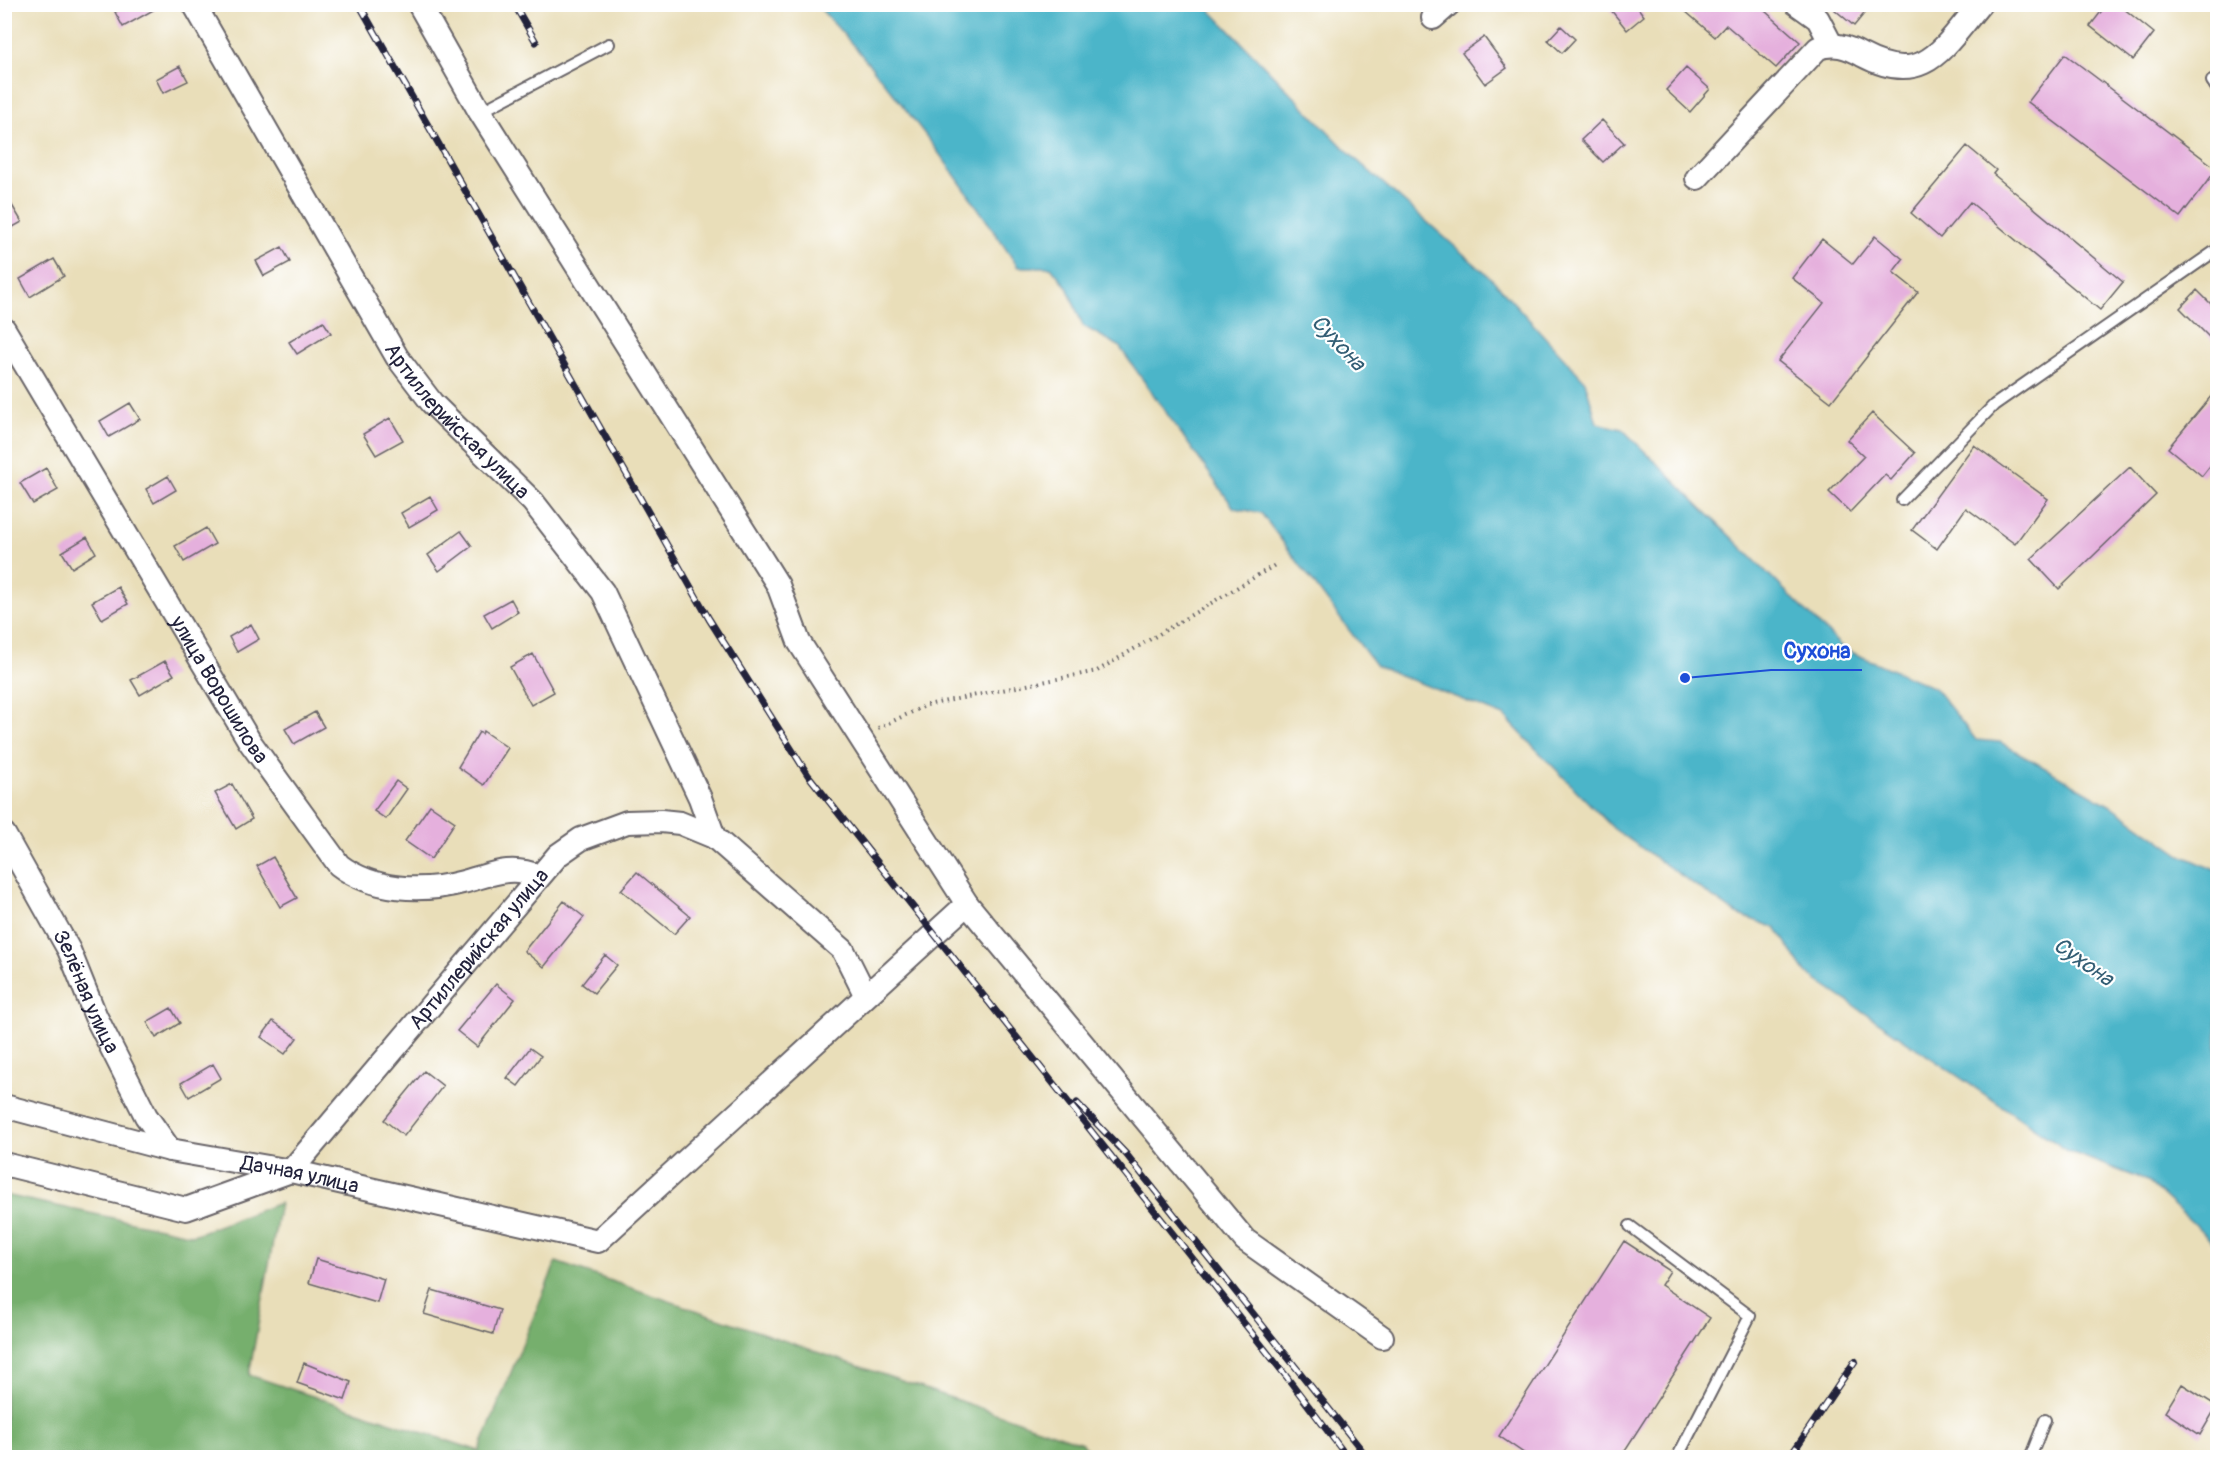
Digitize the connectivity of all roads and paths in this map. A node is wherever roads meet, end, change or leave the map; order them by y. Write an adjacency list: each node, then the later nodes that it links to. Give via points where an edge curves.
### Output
1 (194, 4): 15 (street, Артиллерийская улица, via 397,357 432,403 533,502 603,592 700,798)
2 (419, 4): 7 (street)
3 (1797, 4): 6 (street, via 1818,19)
4 (1980, 4): 6 (street, via 1942,48 1912,69 1895,69 1848,47)
5 (609, 44): 7 (lane)
6 (1831, 44): 8 (street, via 1818,48)
7 (480, 112): 13 (street, via 778,585 799,642)
8 (1697, 178)
9 (2217, 249): 11 (lane, via 1994,405)
10 (4, 329): 16 (street, улица Ворошилова, via 250,742 339,865 354,877 395,887 441,887 510,869)
11 (1902, 500)
12 (1275, 565): 13 (path, via 1097,671 927,705)
13 (858, 738): 17 (street)
14 (4, 834): 20 (street, Зелёная улица, via 69,950 96,1017 146,1116)
15 (714, 837): 16 (street, Артиллерийская улица, via 680,823 627,822 581,839); 18 (street, Артиллерийская улица, via 843,950)
16 (538, 876): 22 (street, Артиллерийская улица)
17 (966, 904): 18 (street); 24 (street, via 1245,1240)
18 (865, 994): 22 (street, Дачная улица, via 598,1241)
19 (4, 1106): 20 (street, Дачная улица)
20 (170, 1150): 22 (street, Дачная улица)
21 (4, 1164): 22 (street, via 186,1209)
22 (291, 1171)
23 (1630, 1226): 27 (lane, via 1750,1316)
24 (1382, 1337)
25 (2045, 1420): 28 (lane)
26 (2217, 1451): 29 (lane)
27 (1677, 1458)
28 (2030, 1458)
29 (2214, 1458)

